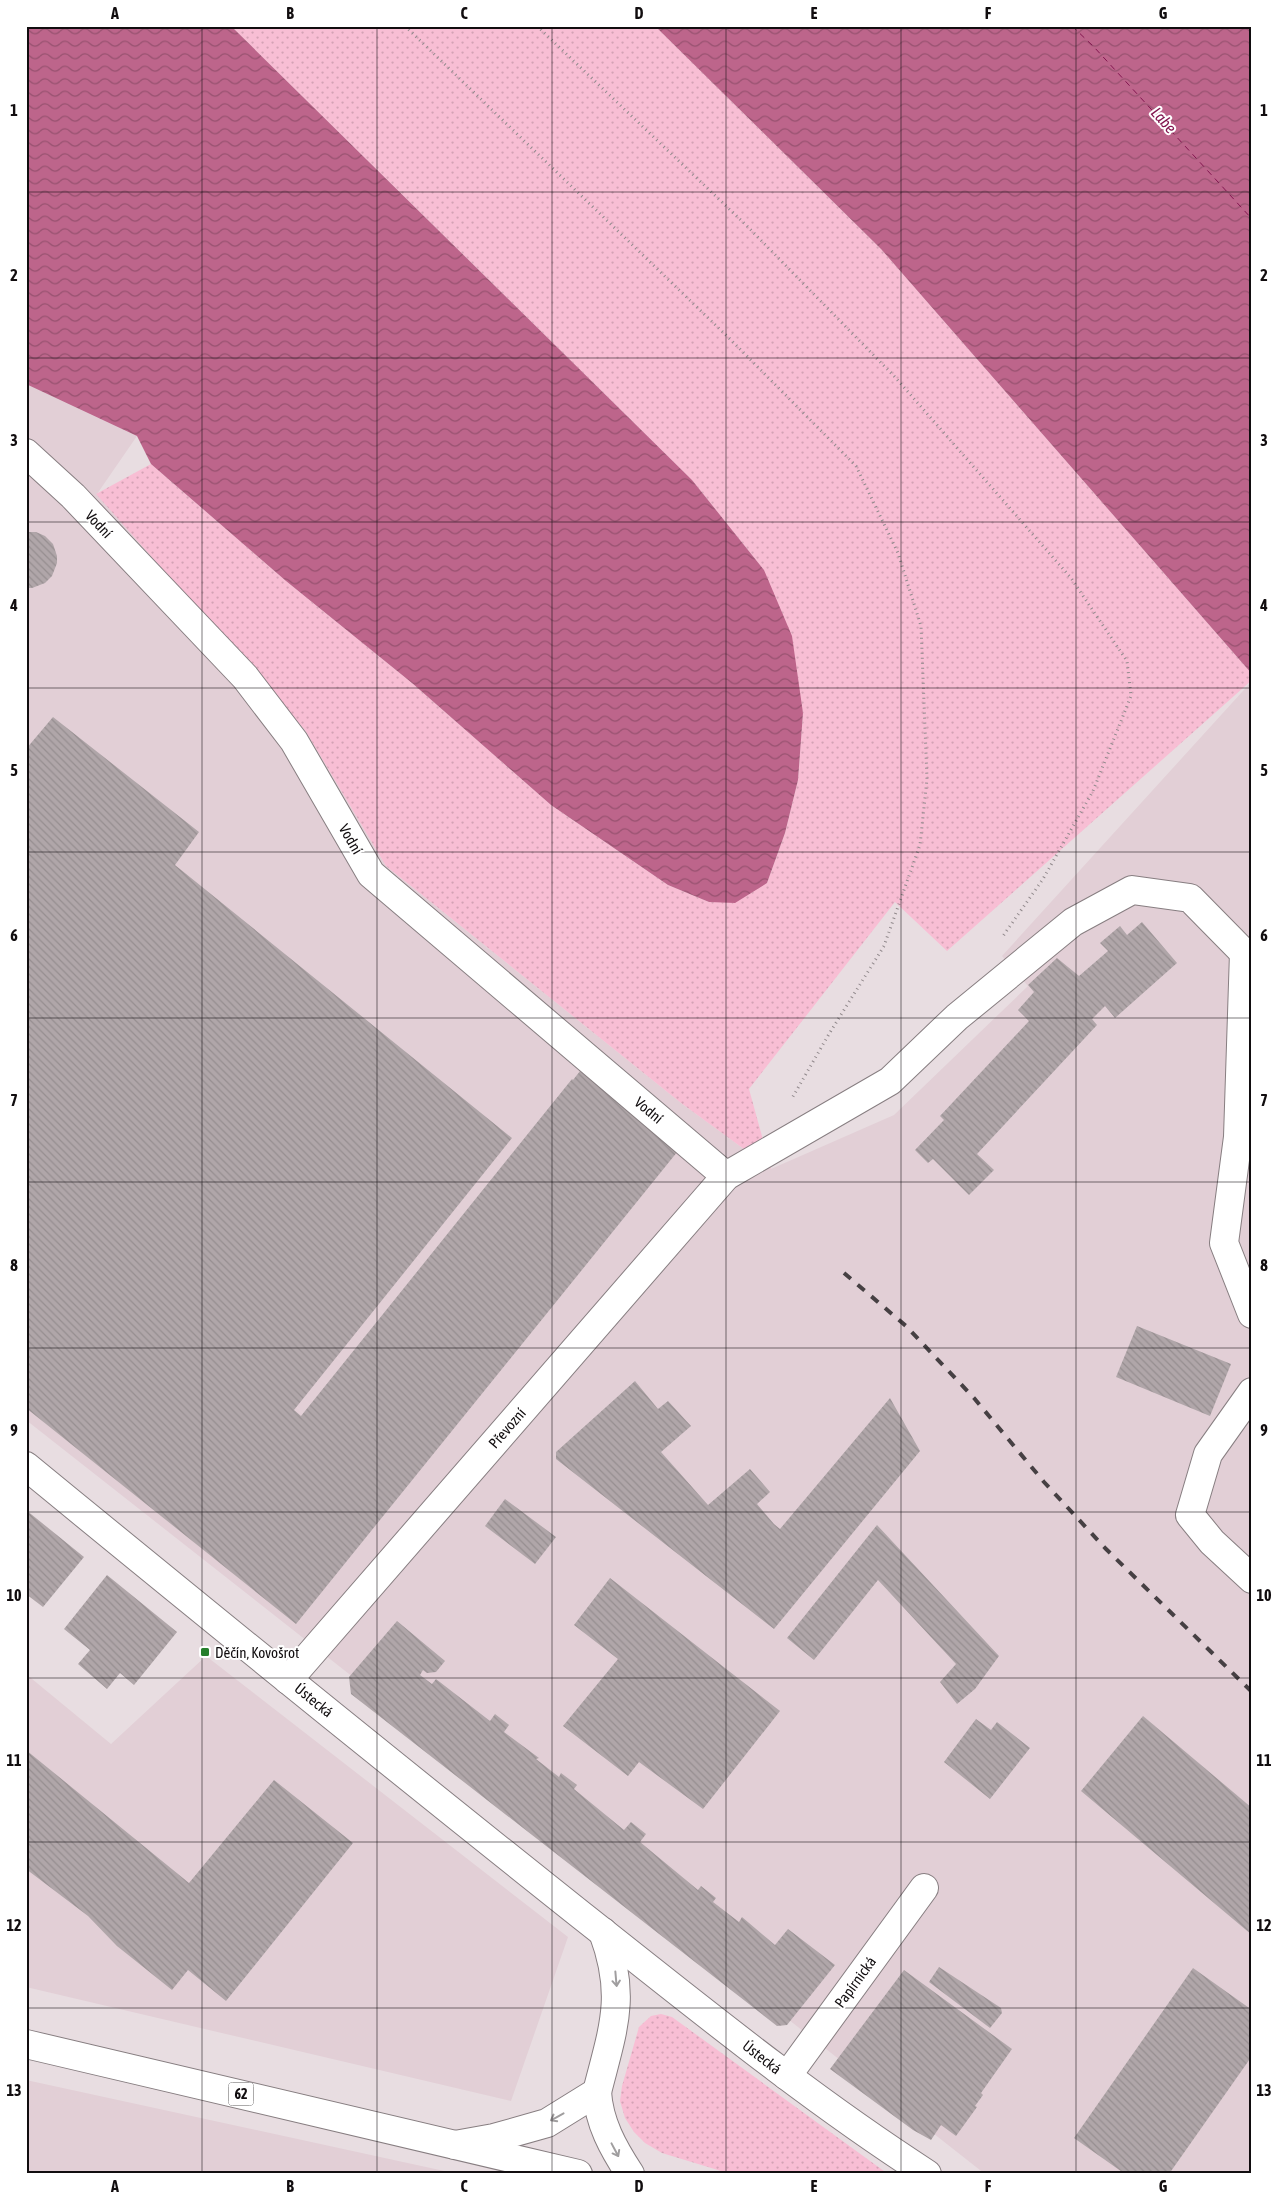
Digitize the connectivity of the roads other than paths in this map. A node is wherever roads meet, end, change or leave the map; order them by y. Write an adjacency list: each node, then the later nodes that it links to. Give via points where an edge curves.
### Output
1 (26, 454): 3 (street, Vodní, via 73,496 245,677 294,741 371,874)
2 (1248, 957): 3 (street, Převozní, via 1190,898 1132,890 1073,922 957,1017 890,1081); 4 (street, via 1238,1137 1224,1243)
3 (726, 1176): 8 (street, Převozní)
4 (1252, 1314)
5 (1252, 1392): 7 (street, via 1208,1454 1190,1515 1212,1542)
6 (26, 1466): 8 (street, Ústecká)
7 (1252, 1579)
8 (288, 1680): 10 (street, Ústecká)
9 (924, 1888): 12 (street, Papírnická)
10 (603, 1932): 12 (street, Ústecká); 13 (street, one-way to 13, via 615,1967 616,2018)
11 (26, 2044): 14 (street, 62)
12 (787, 2076): 17 (street, Ústecká)
13 (596, 2092): 14 (street, one-way to 14, via 547,2123 494,2138); 16 (street, one-way to 16, via 604,2128)
14 (455, 2144): 15 (street, 62)
15 (578, 2174)
16 (630, 2174)
17 (926, 2174)

